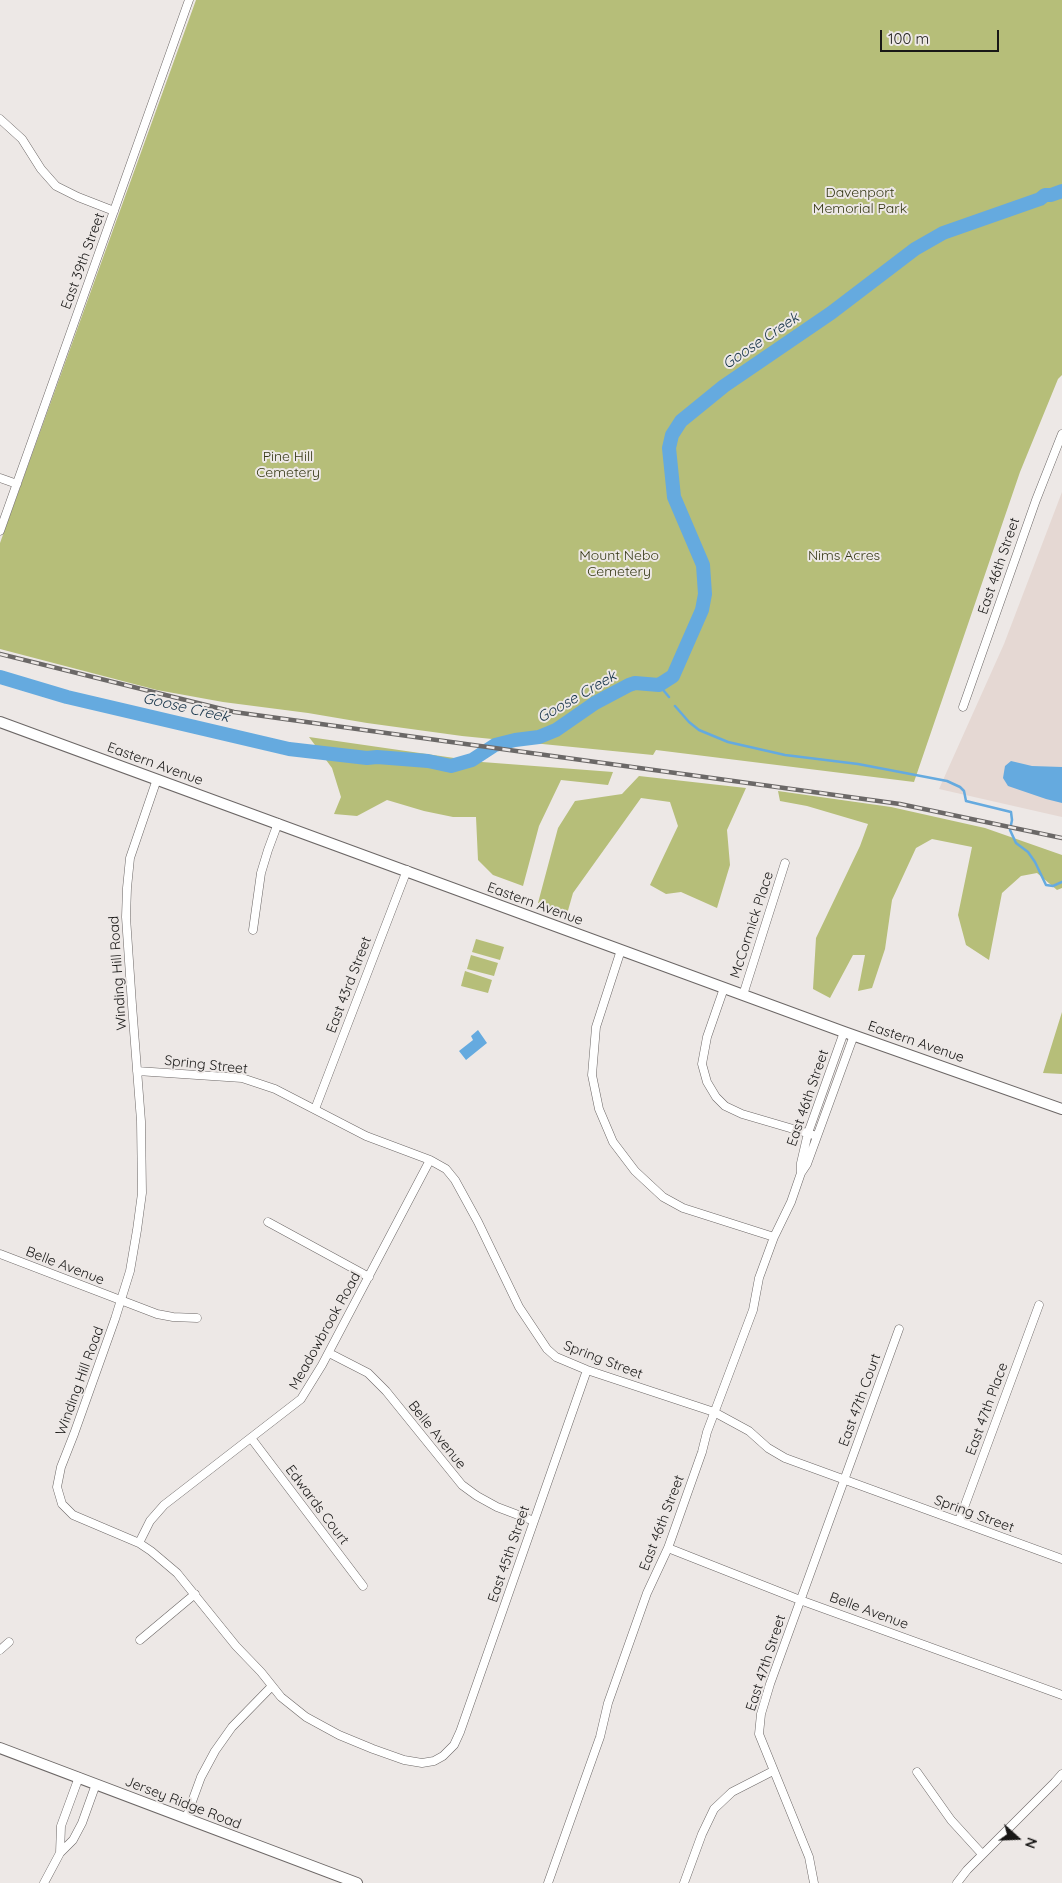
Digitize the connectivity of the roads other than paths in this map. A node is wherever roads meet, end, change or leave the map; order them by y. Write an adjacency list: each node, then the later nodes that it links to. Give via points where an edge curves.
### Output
1 (189, 0): 3 (street, East 39th Street)
2 (0, 118): 3 (street, via 22,138 56,186)
3 (114, 211): 6 (street, East 39th Street)
4 (1062, 434): 8 (street, East 46th Street)
5 (0, 478): 6 (street)
6 (17, 484): 7 (street, East 39th Street)
7 (0, 531)
8 (963, 707)
9 (0, 722): 10 (main road, Eastern Avenue)
10 (157, 779): 11 (main road, Eastern Avenue); 19 (street, Winding Hill Road, via 130,858 127,888)
11 (278, 823): 13 (main road, Eastern Avenue); 14 (street, via 261,873)
12 (785, 863): 17 (street, McCormick Place)
13 (407, 870): 15 (main road, Eastern Avenue); 20 (street, East 43rd Street)
14 (253, 930)
15 (621, 950): 16 (main road, Eastern Avenue); 27 (street, via 596,1027 592,1075 600,1109 613,1142 635,1170 663,1197 683,1208)
16 (724, 988): 17 (main road, Eastern Avenue); 22 (street, via 707,1037 702,1064 707,1082 725,1106)
17 (743, 995): 18 (main road, Eastern Avenue)
18 (849, 1033): 21 (main road, Eastern Avenue); 22 (street, East 46th Street); 23 (street, East 46th Street)
19 (137, 1071): 20 (street, Spring Street, via 242,1078 275,1089); 30 (street, Winding Hill Road, via 142,1193 130,1271)
20 (315, 1109): 24 (street, Spring Street, via 366,1136)
21 (1062, 1109)
22 (808, 1133): 23 (street); 25 (street, East 46th Street, via 800,1163)
23 (817, 1136): 25 (street, East 46th Street)
24 (430, 1160): 29 (street, Meadowbrook Road); 35 (street, Spring Street, via 446,1169 455,1180 519,1306 547,1349 556,1357)
25 (801, 1173): 27 (street, East 46th Street)
26 (268, 1222): 29 (street)
27 (774, 1237): 36 (street, East 46th Street, via 759,1278 753,1310)
28 (0, 1254): 30 (street, Belle Avenue)
29 (369, 1277): 34 (street, Meadowbrook Road)
30 (121, 1301): 32 (street, Belle Avenue, via 165,1316); 41 (street, Winding Hill Road, via 57,1486 62,1504 73,1515)
31 (1039, 1306): 40 (street, East 47th Place)
32 (197, 1318)
33 (899, 1329): 38 (street, East 47th Court)
34 (329, 1352): 37 (street, Meadowbrook Road, via 301,1399); 39 (street, Belle Avenue, via 368,1373 462,1485 497,1507)
35 (587, 1370): 36 (street, Spring Street); 39 (street, East 45th Street)
36 (714, 1412): 38 (street, Spring Street, via 749,1431 776,1454); 42 (street, East 46th Street)
37 (251, 1438): 41 (street, Meadowbrook Road, via 164,1505 150,1521); 44 (street, Edwards Court)
38 (844, 1480): 40 (street, Spring Street); 46 (street, East 47th Street)
39 (534, 1521): 52 (street, East 45th Street)
40 (959, 1521): 43 (street, Spring Street)
41 (139, 1543): 45 (street, Winding Hill Road, via 177,1573)
42 (668, 1548): 46 (street, Belle Avenue); 64 (street, East 46th Street, via 647,1593)
43 (1062, 1559)
44 (364, 1586)
45 (195, 1594): 47 (street); 50 (street, Winding Hill Road)
46 (800, 1600): 51 (street, Belle Avenue); 54 (street, East 47th Street, via 761,1714 759,1734)
47 (140, 1640)
48 (9, 1642): 49 (street)
49 (0, 1650)
50 (272, 1686): 52 (street, Winding Hill Road, via 306,1717 339,1735 404,1760 434,1761); 59 (street, via 215,1751 201,1777)
51 (1062, 1695)
52 (454, 1745)
53 (0, 1748): 57 (main road, Jersey Ridge Road)
54 (773, 1770): 65 (street, via 732,1792 714,1809); 66 (street, East 47th Street, via 809,1857)
55 (917, 1772): 61 (street, via 951,1820)
56 (1062, 1774): 61 (street)
57 (79, 1777): 58 (main road, Jersey Ridge Road); 60 (street, via 61,1826)
58 (96, 1784): 59 (main road, Jersey Ridge Road); 60 (street, via 82,1823 73,1840)
59 (186, 1818): 63 (main road, Jersey Ridge Road)
60 (60, 1853): 62 (street)
61 (982, 1854): 67 (street)
62 (44, 1883)
63 (357, 1883)
64 (548, 1883)
65 (684, 1883)
66 (814, 1883)
67 (958, 1883)

